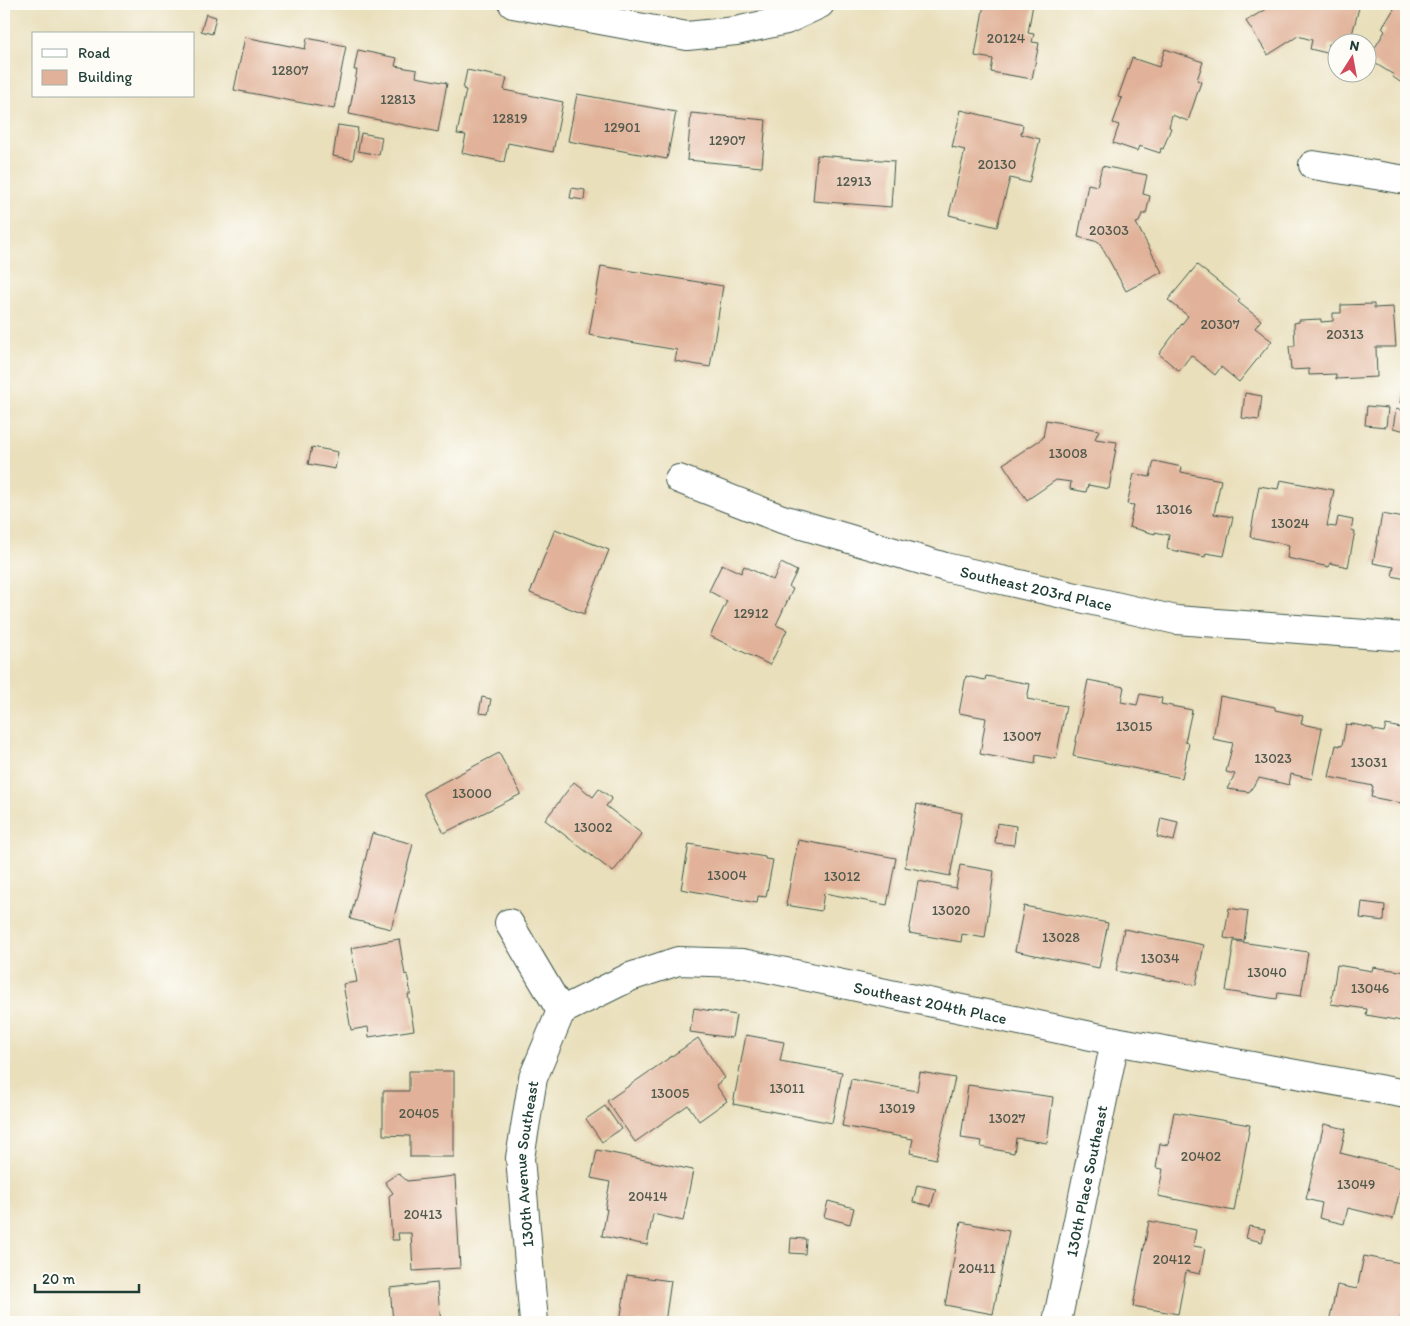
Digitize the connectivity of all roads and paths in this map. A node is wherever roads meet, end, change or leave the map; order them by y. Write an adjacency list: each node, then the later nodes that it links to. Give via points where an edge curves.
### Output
1 (513, 4): 2 (street, via 687,36 736,31 786,20)
2 (820, 4)
3 (1313, 165): 4 (street)
4 (1406, 180)
5 (679, 479): 6 (street, Southeast 203rd Place, via 782,519 945,567 1176,620)
6 (1406, 637)
7 (509, 923): 8 (street)
8 (561, 1011): 9 (street, Southeast 204th Place, via 630,977 678,961 742,963); 11 (street, 130th Avenue Southeast, via 533,1078 520,1158)
9 (1115, 1041): 10 (street, Southeast 204th Place); 12 (street, 130th Place Southeast)
10 (1406, 1094)
11 (534, 1322)
12 (1057, 1322)

